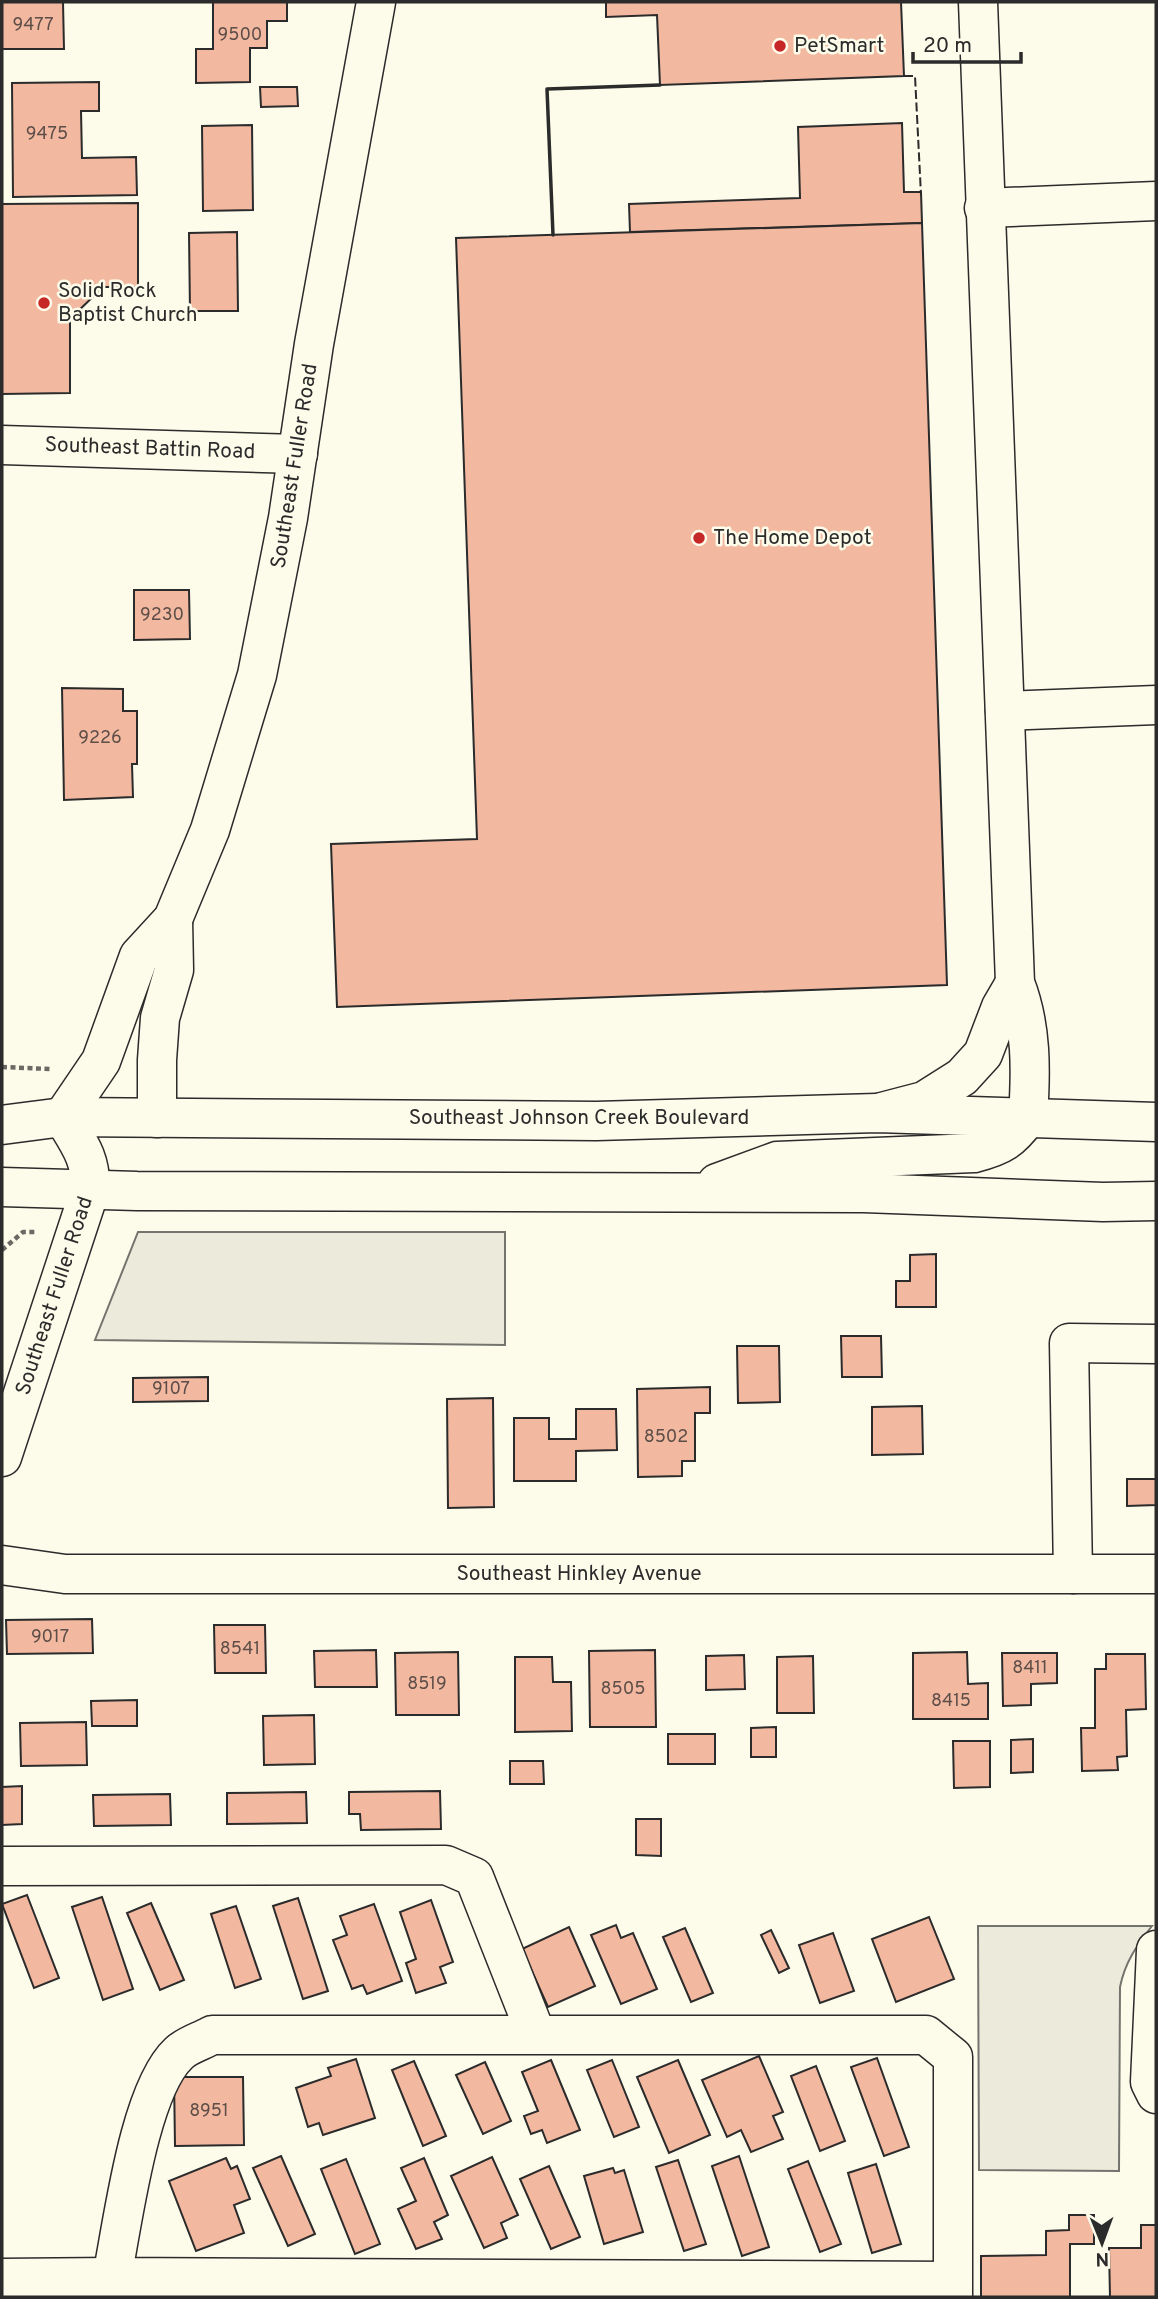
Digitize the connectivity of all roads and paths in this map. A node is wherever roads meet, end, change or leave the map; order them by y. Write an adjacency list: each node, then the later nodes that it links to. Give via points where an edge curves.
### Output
1 (376, 2): 6 (street, Southeast Fuller Road)
2 (978, 2): 4 (street)
3 (1156, 201): 4 (street)
4 (984, 208): 8 (street)
5 (2, 445): 6 (street, Southeast Battin Road)
6 (298, 454): 9 (street, Southeast Fuller Road, via 257,676 210,830)
7 (1156, 705): 8 (street)
8 (1004, 711): 10 (street)
9 (173, 919): 14 (street, Southeast Fuller Road, via 139,956 101,1061); 16 (street, Southeast Fuller Road, via 174,970 160,1018)
10 (1015, 983): 13 (street, via 983,1054 962,1077 924,1101); 15 (street, via 1025,1007 1031,1071)
11 (2, 1067): 12 (path)
12 (55, 1069)
13 (877, 1114): 15 (street, Southeast Johnson Creek Boulevard); 16 (street, Southeast Johnson Creek Boulevard, via 596,1121)
14 (64, 1117): 16 (street, Southeast Johnson Creek Boulevard); 18 (street, Southeast Johnson Creek Boulevard); 20 (street, Southeast Fuller Road, via 88,1161)
15 (1028, 1117): 17 (street, Southeast Johnson Creek Boulevard); 21 (street, via 999,1147 974,1153 777,1161)
16 (157, 1118)
17 (1156, 1122)
18 (2, 1125)
19 (2, 1187): 20 (street)
20 (90, 1189): 21 (street); 26 (street, Southeast Fuller Road)
21 (692, 1192): 22 (street)
22 (1156, 1201)
23 (23, 1232): 24 (path)
24 (2, 1250)
25 (1156, 1344): 28 (street, via 1069,1343)
26 (2, 1457)
27 (2, 1565): 28 (street, Southeast Hinkley Avenue, via 65,1574)
28 (1073, 1574): 29 (street, Southeast Hinkley Avenue)
29 (1156, 1574)
30 (2, 1866): 33 (street, via 446,1865 474,1877)
31 (1156, 1950): 32 (street)
32 (1155, 2000): 34 (street)
33 (536, 2034): 36 (street, via 212,2035 179,2052 159,2080 139,2140); 38 (street, via 926,2035 953,2057)
34 (1154, 2048): 35 (street, via 1150,2082)
35 (1156, 2094)
36 (112, 2277): 37 (street); 38 (street)
37 (2, 2278)
38 (953, 2289)

